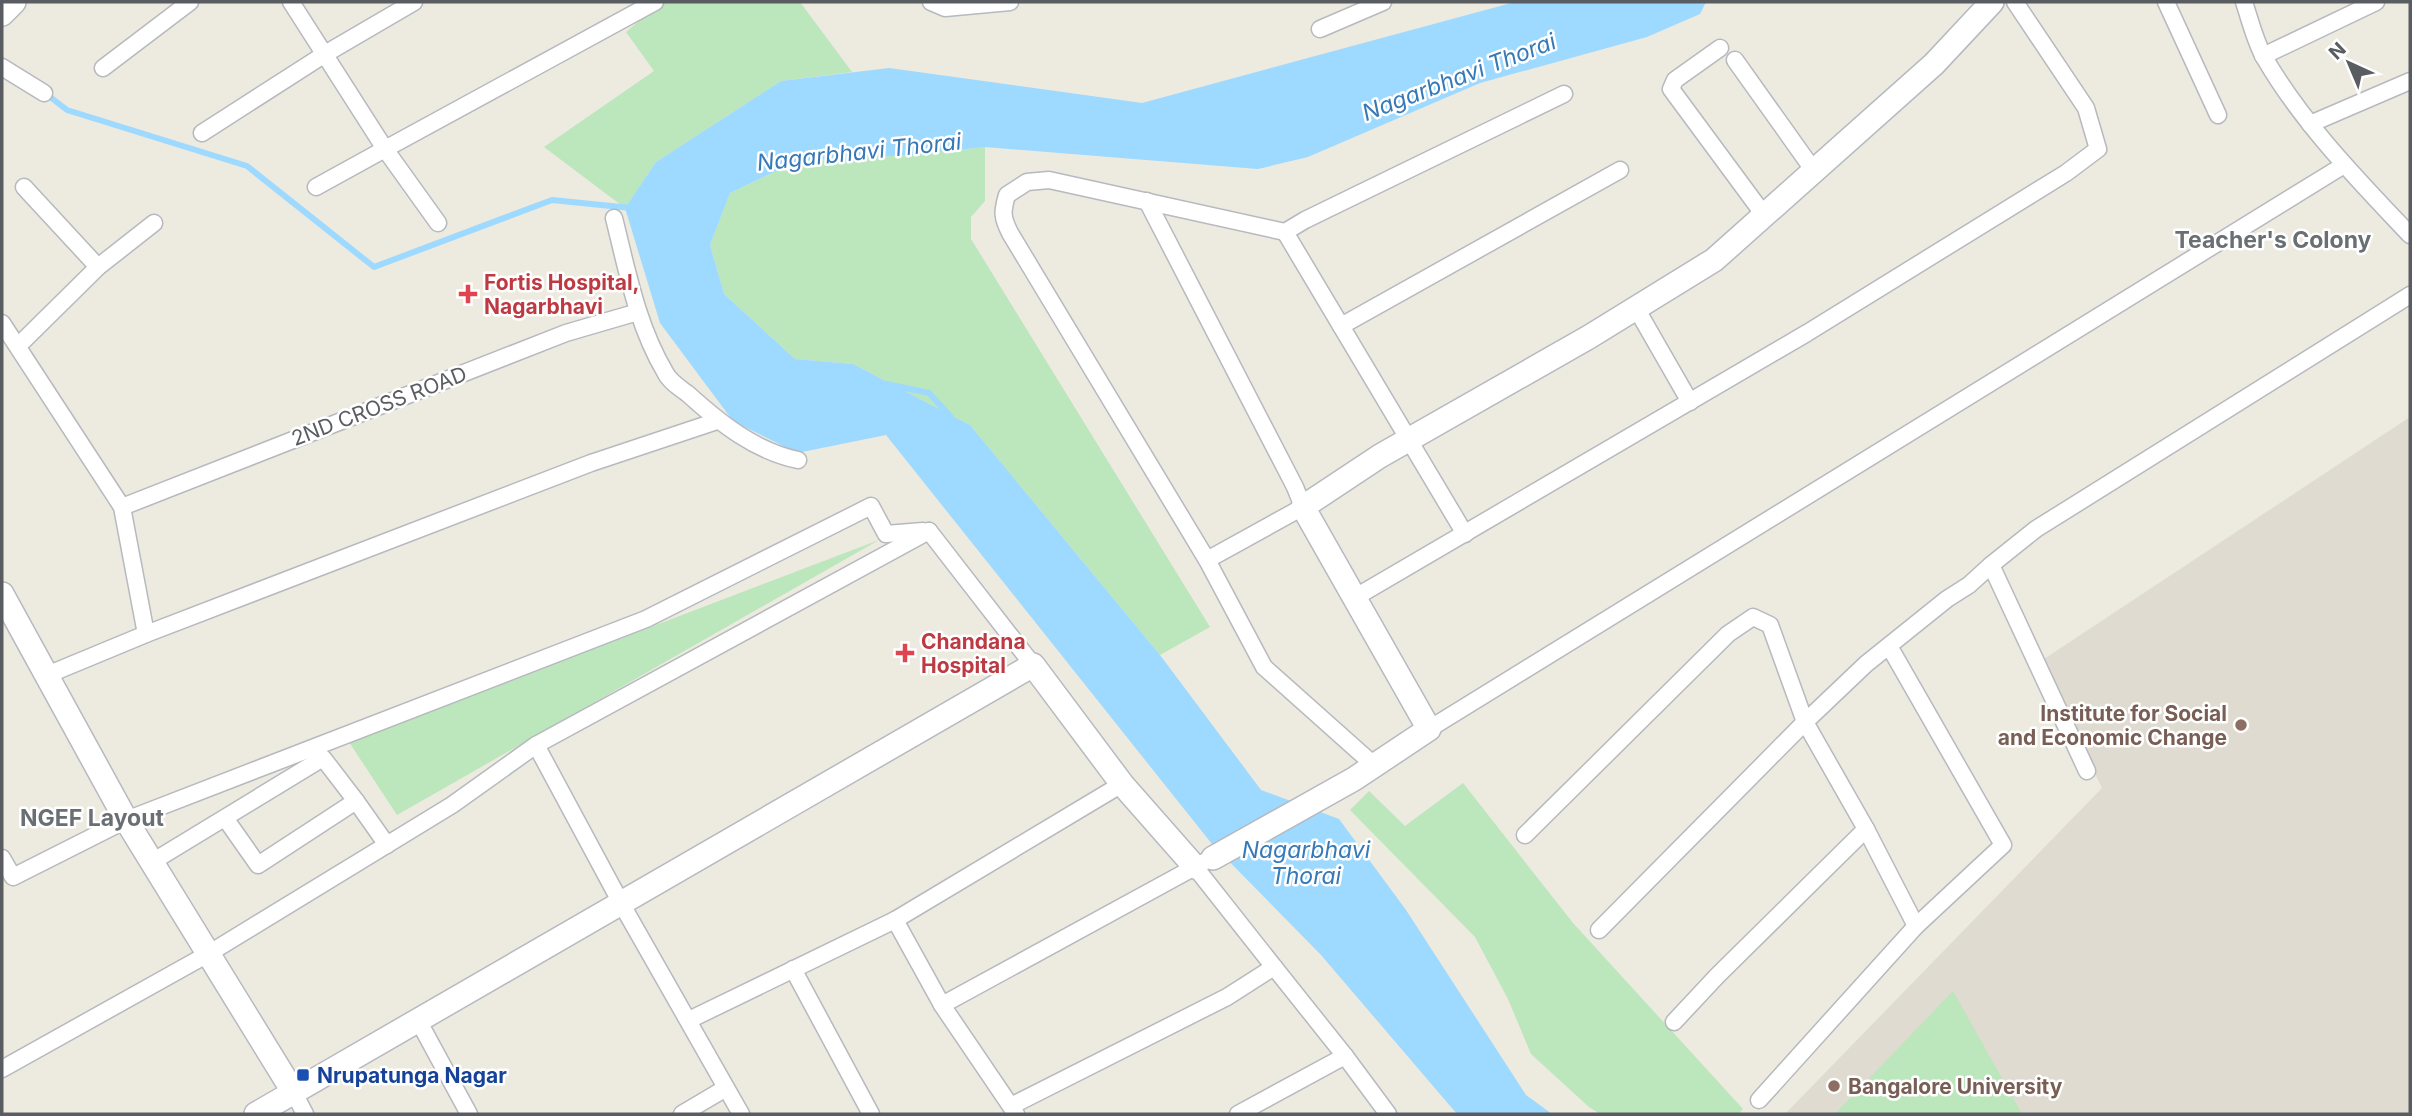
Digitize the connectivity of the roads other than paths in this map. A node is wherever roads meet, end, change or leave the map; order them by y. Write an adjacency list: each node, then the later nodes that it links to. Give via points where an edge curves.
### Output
1 (14, 2): 14 (street)
2 (190, 2): 21 (street)
3 (291, 2): 17 (street)
4 (414, 2): 17 (street)
5 (655, 2): 28 (street)
6 (931, 2): 7 (street, via 945,8)
7 (1010, 2)
8 (1383, 2): 15 (street)
9 (1992, 2): 31 (street, via 1934,64)
10 (2015, 2): 48 (street, via 2086,108 2098,149 2054,181)
11 (2166, 2): 25 (street)
12 (2244, 2): 18 (street)
13 (2376, 2): 18 (street)
14 (2, 14)
15 (1320, 29)
16 (1720, 48): 35 (street, via 1675,80 1671,89)
17 (326, 54): 27 (street); 28 (street)
18 (2263, 56): 26 (street)
19 (1735, 60): 31 (street)
20 (2, 67): 23 (street)
21 (103, 68)
22 (2410, 80): 26 (street)
23 (44, 93)
24 (1564, 94): 39 (street)
25 (2218, 115)
26 (2310, 124): 29 (street)
27 (202, 133)
28 (385, 149): 33 (street); 38 (street)
29 (2344, 165): 40 (street); 65 (street)
30 (1620, 170): 46 (street)
31 (1814, 171): 35 (street)
32 (23, 187): 41 (street)
33 (316, 187)
34 (1147, 201): 39 (street); 53 (street); 56 (street, via 1035,180 1007,195 1003,218)
35 (1764, 215): 43 (street, via 1714,260)
36 (614, 218): 44 (street)
37 (154, 223): 41 (street)
38 (438, 223)
39 (1285, 232): 46 (street)
40 (2410, 235)
41 (98, 267): 47 (street)
42 (2410, 295): 57 (street, via 2036,529)
43 (1636, 308): 48 (street); 50 (street)
44 (638, 312): 49 (street, via 666,374); 52 (street, 2ND CROSS ROAD, via 566,333)
45 (2, 323): 47 (street)
46 (1341, 326): 50 (street)
47 (18, 346): 52 (street)
48 (1690, 402): 55 (street)
49 (717, 421): 51 (street, via 770,452); 60 (street, via 592,463)
50 (1409, 440): 53 (street); 55 (street)
51 (798, 460)
52 (122, 507): 60 (street)
53 (1303, 507): 56 (street); 59 (street)
54 (929, 531): 62 (street); 66 (street); 72 (street, via 886,534 871,506 646,619)
55 (1465, 534): 59 (street)
56 (1207, 560): 67 (street, via 1264,667)
57 (1991, 565): 61 (street); 68 (street)
58 (2, 594): 63 (street)
59 (1354, 598): 65 (street)
60 (146, 634): 63 (street)
61 (1889, 646): 64 (street); 82 (street, via 2003,845)
62 (1033, 665): 69 (street); 80 (street)
63 (47, 675): 72 (street)
64 (1805, 722): 73 (street); 74 (street, via 1770,625 1753,617 1728,634); 83 (street)
65 (1429, 729): 67 (street)
66 (536, 745): 75 (street); 80 (street)
67 (1375, 766): 78 (street)
68 (2087, 771)
69 (1122, 784): 78 (street); 81 (street)
70 (356, 801): 71 (street, via 323,758); 71 (street, via 258,865); 75 (street)
71 (225, 818): 77 (street)
72 (126, 820): 77 (street); 79 (street)
73 (1866, 829): 82 (street); 90 (street)
74 (1525, 835)
75 (387, 845): 84 (street)
76 (2, 858): 79 (street)
77 (152, 862): 84 (street)
78 (1204, 862): 85 (street); 87 (street)
79 (8, 880)
80 (621, 903): 88 (street); 89 (street)
81 (895, 920): 86 (street); 87 (street)
82 (1916, 926): 95 (street)
83 (1599, 930)
84 (208, 954): 92 (street); 94 (street)
85 (1274, 967): 91 (street); 96 (street, via 1227,997)
86 (793, 969): 89 (street); 102 (street)
87 (942, 1005): 96 (street)
88 (418, 1020): 94 (street); 99 (street)
89 (690, 1020): 93 (street)
90 (1674, 1022)
91 (1345, 1056): 103 (street); 104 (street)
92 (2, 1069)
93 (726, 1088): 100 (street); 101 (street)
94 (293, 1093): 97 (street); 98 (street)
95 (1759, 1100)
96 (1013, 1110)
97 (256, 1114)
98 (305, 1114)
99 (469, 1114)
100 (682, 1114)
101 (741, 1114)
102 (871, 1114)
103 (1238, 1114)
104 (1388, 1114)

